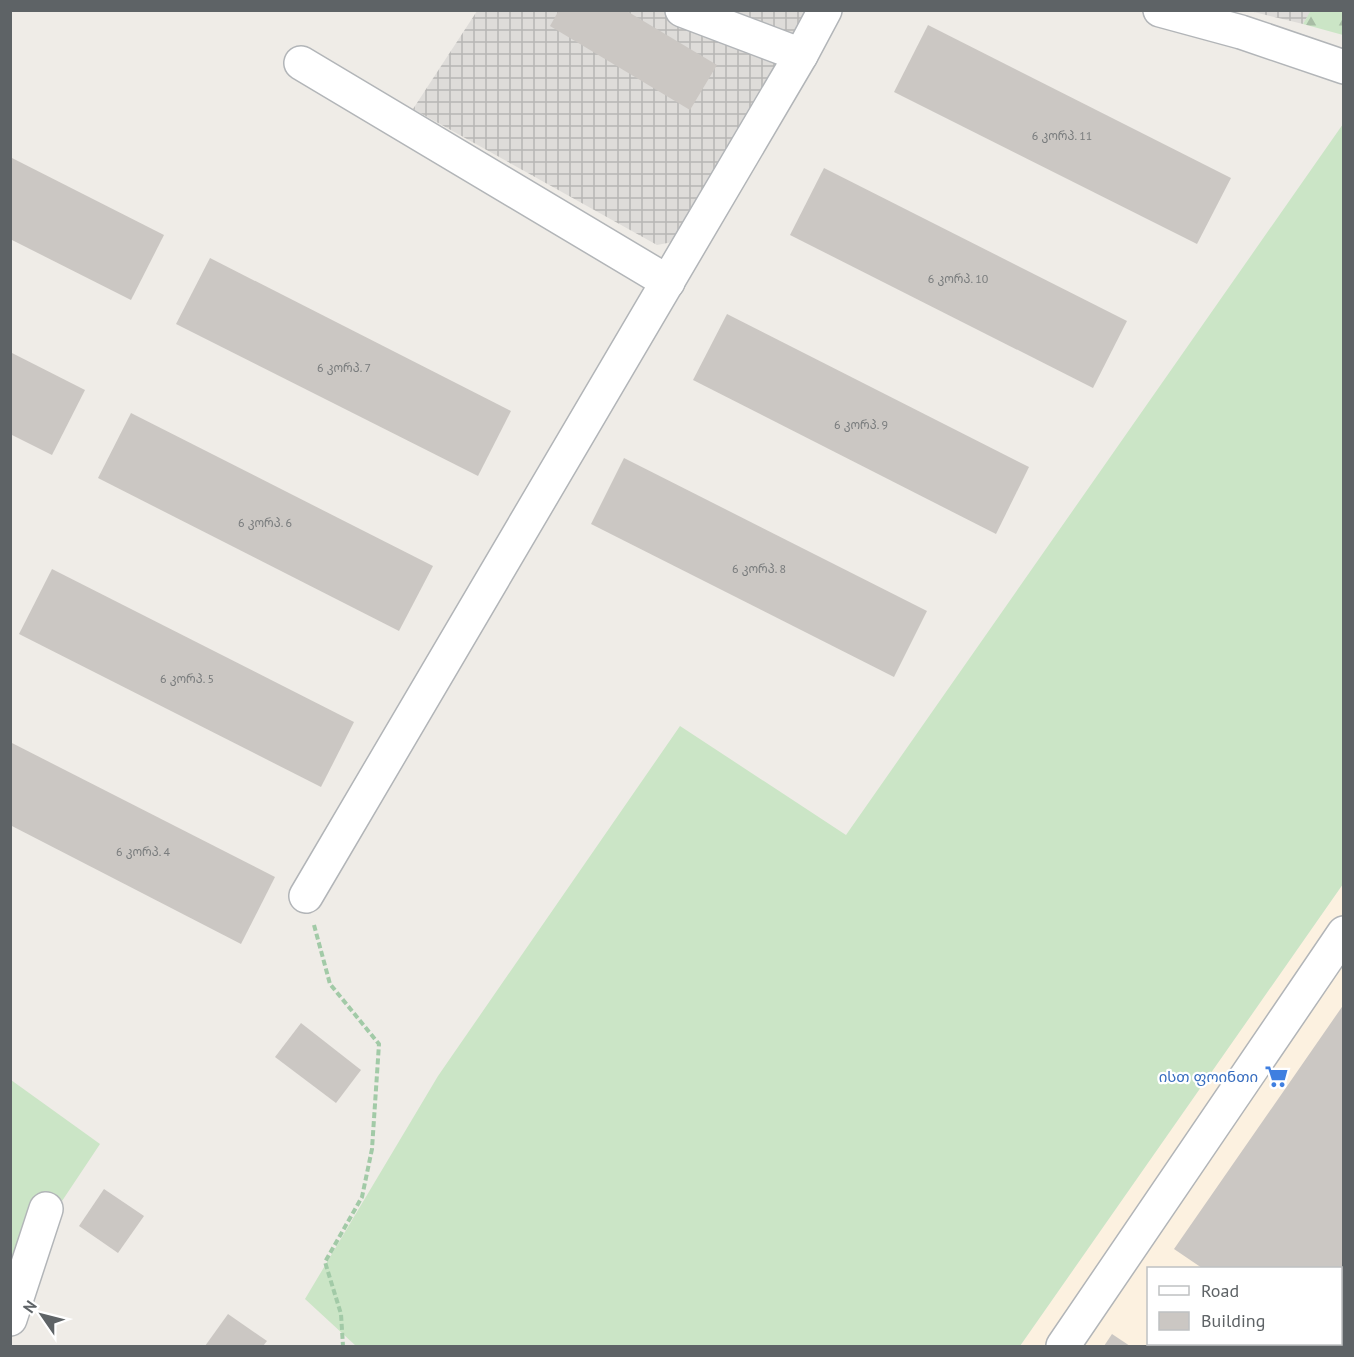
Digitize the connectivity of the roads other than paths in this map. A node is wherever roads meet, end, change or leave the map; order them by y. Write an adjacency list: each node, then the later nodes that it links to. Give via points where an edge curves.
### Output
1 (682, 10): 4 (street)
2 (825, 10): 4 (street)
3 (1160, 10): 6 (street)
4 (801, 55): 7 (street)
5 (301, 63): 7 (street)
6 (1344, 67)
7 (668, 282): 8 (street)
8 (306, 896)
9 (1344, 933): 12 (street)
10 (46, 1209): 11 (street)
11 (10, 1320)
12 (1063, 1347)

